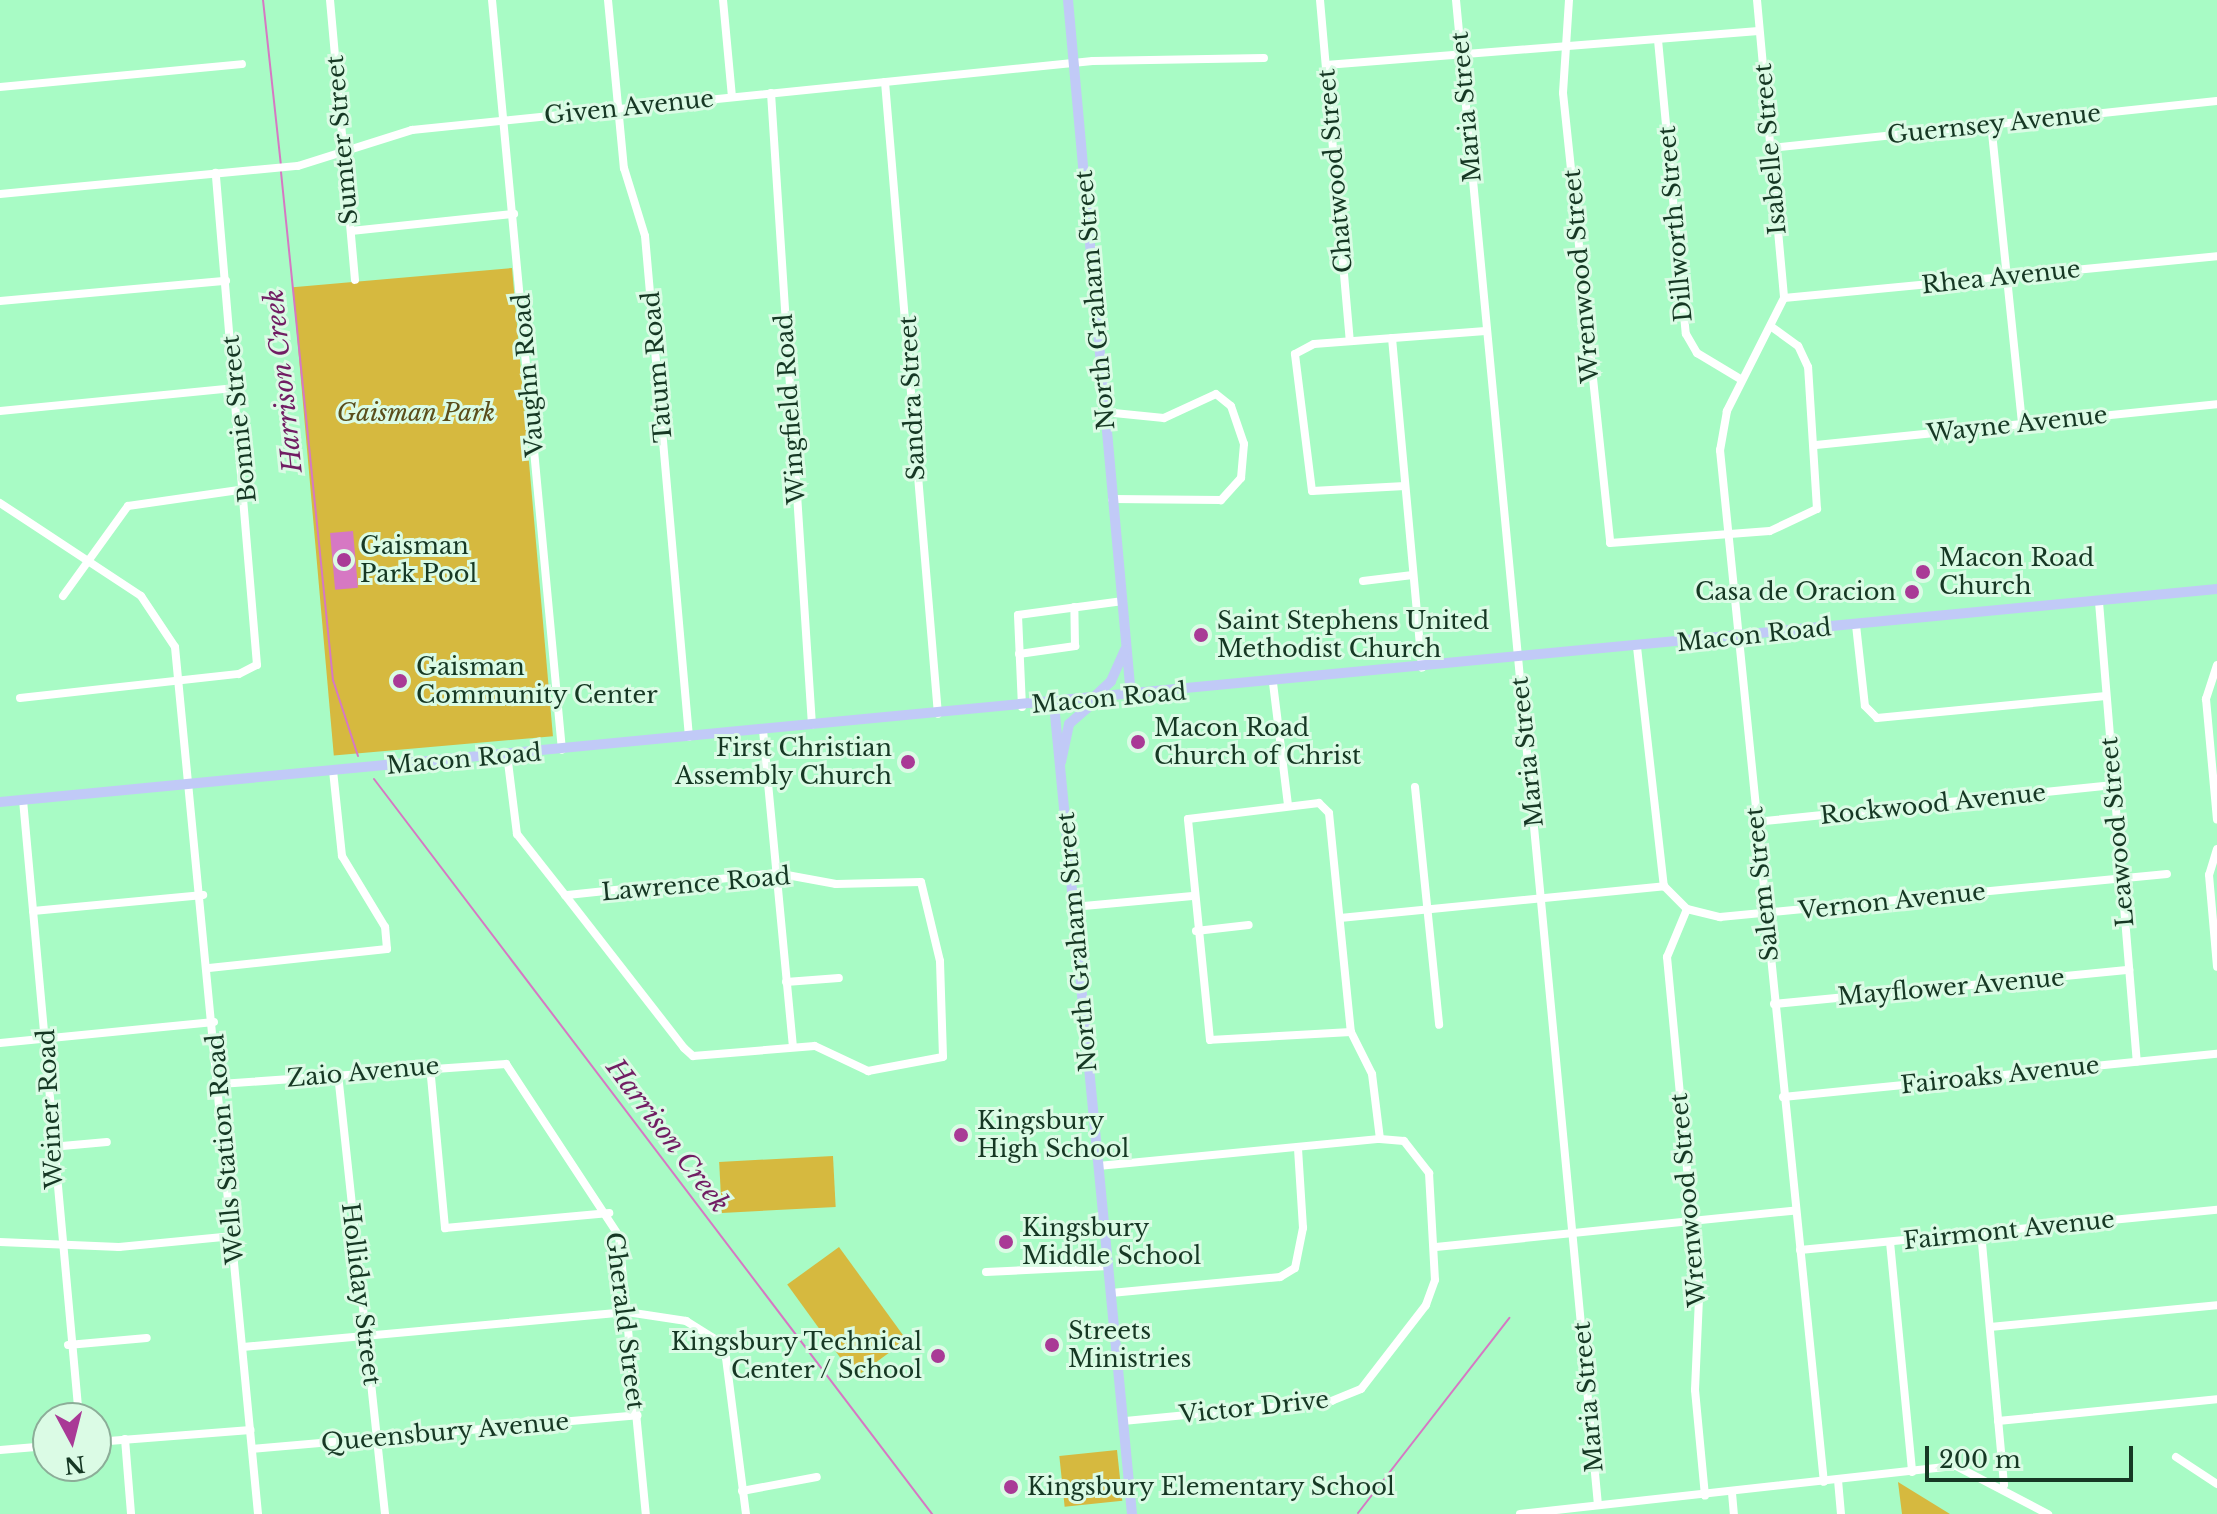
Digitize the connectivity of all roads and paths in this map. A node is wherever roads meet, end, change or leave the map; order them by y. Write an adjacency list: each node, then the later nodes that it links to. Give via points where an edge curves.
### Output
1 (330, 0): 27 (street, Sumter Street)
2 (492, 0): 24 (street, Vaughn Road)
3 (608, 0): 23 (street, Tatum Road)
4 (723, 0): 21 (street)
5 (1068, 0): 15 (main road, North Graham Street)
6 (1320, 0): 17 (street, Chatwood Street)
7 (1456, 0): 13 (street, Maria Street)
8 (1569, 0): 12 (street, Wrenwood Street)
9 (1757, 0): 10 (street, Isabelle Street)
10 (1759, 31): 11 (street); 26 (street, Isabelle Street)
11 (1658, 40): 12 (street); 42 (street, Dillworth Street, via 1686,334 1697,353)
12 (1568, 48): 13 (street); 54 (street, Wrenwood Street, via 1564,104 1604,533 1617,546)
13 (1461, 52): 17 (street); 39 (street, Maria Street)
14 (1264, 58): 15 (street, Given Avenue)
15 (1074, 63): 18 (street, Given Avenue); 46 (main road, North Graham Street)
16 (242, 64): 19 (street)
17 (1326, 65): 41 (street, Chatwood Street)
18 (885, 82): 20 (street, Given Avenue); 80 (street, Sandra Street)
19 (0, 87)
20 (771, 93): 21 (street, Given Avenue); 81 (street, Wingfield Road)
21 (732, 97): 23 (street, Given Avenue)
22 (2217, 101): 25 (street, Guernsey Avenue)
23 (618, 109): 24 (street, Given Avenue); 83 (street, Tatum Road, via 625,172 644,226)
24 (504, 120): 27 (street, Given Avenue, via 400,131); 30 (street, Vaughn Road)
25 (1991, 123): 26 (street, Guernsey Avenue); 33 (street)
26 (1770, 148): 36 (street, Isabelle Street)
27 (343, 149): 28 (street, Given Avenue, via 291,166); 31 (street, Sumter Street)
28 (216, 173): 29 (street, Given Avenue); 35 (street, Bonnie Street)
29 (0, 194)
30 (514, 214): 31 (street); 84 (street, Vaughn Road)
31 (351, 231): 34 (street, Sumter Street)
32 (2217, 256): 33 (street, Rhea Avenue)
33 (2007, 277): 36 (street, Rhea Avenue); 47 (street)
34 (355, 280)
35 (226, 281): 37 (street); 43 (street, Bonnie Street)
36 (1784, 298): 38 (street, Salem Street)
37 (0, 301)
38 (1772, 327): 42 (street, Salem Street); 48 (street, via 1807,362)
39 (1486, 331): 40 (street); 68 (street, Maria Street)
40 (1392, 338): 41 (street); 49 (street)
41 (1350, 341): 49 (street, via 1301,348 1294,365 1305,473 1317,493)
42 (1742, 380): 54 (street, Salem Street, via 1720,441)
43 (236, 388): 45 (street); 50 (street, Bonnie Street)
44 (2217, 404): 47 (street, Wayne Avenue)
45 (0, 411)
46 (1104, 412): 51 (main road, North Graham Street); 51 (street, via 1164,418 1198,397 1220,395 1244,452 1241,478 1221,500)
47 (2022, 424): 48 (street, Wayne Avenue)
48 (1816, 445): 54 (street, via 1820,497 1812,514 1770,531)
49 (1405, 486): 56 (street)
50 (246, 489): 55 (street, via 128,506); 71 (street, Bonnie Street, via 257,665)
51 (1112, 499): 60 (main road, North Graham Street)
52 (0, 503): 53 (street, Wells Station Road)
53 (5, 514): 55 (street, Wells Station Road)
54 (1729, 535): 64 (street, Salem Street)
55 (87, 559): 59 (street); 71 (street, Wells Station Road, via 155,610 175,647)
56 (1413, 575): 57 (street); 70 (street)
57 (1363, 581)
58 (2217, 589): 61 (main road, Macon Road)
59 (63, 596)
60 (1123, 601): 62 (street); 65 (main road, North Graham Street)
61 (2099, 602): 63 (main road, Macon Road); 74 (street, Leawood Street)
62 (1074, 607): 67 (street, via 1018,615); 67 (street, via 1075,646)
63 (1856, 625): 64 (main road, Macon Road); 74 (street, via 1871,715)
64 (1739, 637): 66 (main road, Macon Road); 95 (street, Salem Street)
65 (1127, 644): 73 (main road, North Graham Street); 77 (main road, via 1111,681)
66 (1637, 647): 68 (main road, Macon Road); 100 (street)
67 (1019, 654): 79 (street)
68 (1517, 659): 70 (main road, Macon Road); 104 (street, Maria Street)
69 (2217, 665): 94 (street, via 2206,699)
70 (1422, 669): 72 (main road, Macon Road)
71 (181, 680): 75 (street); 88 (street, Wells Station Road)
72 (1273, 683): 73 (main road, Macon Road); 93 (street)
73 (1131, 696): 76 (main road, Macon Road)
74 (2106, 696): 89 (street, Leawood Street)
75 (20, 698)
76 (1103, 699): 77 (main road, Macon Road); 86 (main road, via 1073,718)
77 (1090, 700): 78 (main road, Macon Road)
78 (1054, 704): 79 (main road, Macon Road); 86 (main road, North Graham Street)
79 (1022, 707): 80 (main road, Macon Road)
80 (938, 714): 81 (main road, Macon Road)
81 (812, 725): 82 (main road, Macon Road)
82 (763, 730): 83 (main road, Macon Road); 97 (street)
83 (689, 737): 84 (main road, Macon Road)
84 (562, 750): 85 (main road, Macon Road)
85 (507, 754): 87 (main road, Macon Road); 102 (street, via 517,834)
86 (1060, 764): 105 (main road, North Graham Street)
87 (333, 771): 88 (main road, Macon Road); 114 (street, via 342,856 385,927 387,949)
88 (193, 785): 91 (main road, Macon Road); 101 (street, Wells Station Road)
89 (2111, 785): 95 (street, Rockwood Avenue); 99 (street, Leawood Street)
90 (1415, 787): 106 (street)
91 (23, 800): 92 (main road, Macon Road); 108 (street, Weiner Road)
92 (0, 802)
93 (1288, 805): 103 (street, via 1201,814 1185,824); 110 (street, via 1319,803 1329,813)
94 (2217, 820)
95 (1755, 822): 109 (street, Salem Street)
96 (2217, 849): 113 (street, via 2209,875)
97 (776, 873): 102 (street, Lawrence Road); 117 (street); 124 (street, Lawrence Road, via 836,884 921,882 940,961 943,1057 868,1071 815,1046)
98 (2167, 874): 99 (street, Vernon Avenue)
99 (2120, 879): 109 (street, Vernon Avenue); 115 (street, Leawood Street)
100 (1664, 886): 104 (street); 107 (street)
101 (203, 895): 108 (street); 114 (street, Wells Station Road)
102 (565, 895): 124 (street, via 693,1056)
103 (1192, 896): 105 (street); 112 (street)
104 (1542, 898): 106 (street); 142 (street, Maria Street)
105 (1073, 907): 136 (main road, North Graham Street)
106 (1427, 909): 110 (street); 120 (street)
107 (1687, 909): 109 (street, Vernon Avenue, via 1720,917); 140 (street, Wrenwood Street, via 1667,957)
108 (33, 911): 122 (street, Weiner Road)
109 (1765, 913): 118 (street, Salem Street)
110 (1340, 918): 121 (street)
111 (1249, 925): 112 (street)
112 (1196, 931): 121 (street, via 1210,1040)
113 (2217, 967)
114 (209, 968): 119 (street, Wells Station Road)
115 (2129, 970): 118 (street, Mayflower Avenue); 126 (street, Leawood Street)
116 (839, 978): 117 (street)
117 (786, 982): 124 (street)
118 (1774, 1004): 131 (street, Salem Street)
119 (214, 1022): 122 (street); 130 (street, Wells Station Road)
120 (1439, 1025)
121 (1351, 1032): 132 (street, via 1372,1074)
122 (47, 1037): 123 (street); 134 (street, Weiner Road)
123 (0, 1043)
124 (793, 1047)
125 (2217, 1054): 126 (street, Fairoaks Avenue)
126 (2137, 1061): 131 (street, Fairoaks Avenue)
127 (506, 1064): 128 (street, Zaio Avenue); 139 (street, Gherald Street)
128 (430, 1066): 129 (street, Zaio Avenue); 139 (street, via 445,1228)
129 (338, 1074): 130 (street, Zaio Avenue); 155 (street, Holliday Street)
130 (220, 1084): 143 (street, Wells Station Road)
131 (1783, 1097): 138 (street, Salem Street)
132 (1380, 1139): 135 (street); 147 (street, Victor Drive, via 1404,1141 1420,1154 1429,1173)
133 (107, 1142): 134 (street)
134 (51, 1147): 146 (street, Weiner Road)
135 (1298, 1148): 136 (street); 151 (street, via 1303,1228 1295,1268 1280,1277)
136 (1098, 1166): 149 (main road, North Graham Street)
137 (2217, 1210): 141 (street, Fairmont Avenue)
138 (1793, 1211): 140 (street); 148 (street, Salem Street)
139 (609, 1213): 153 (street, Gherald Street, via 619,1236)
140 (1691, 1221): 142 (street); 180 (street, Wrenwood Street)
141 (1981, 1232): 145 (street, Fairmont Avenue); 154 (street)
142 (1573, 1235): 147 (street); 181 (street, Maria Street)
143 (233, 1236): 146 (street, via 119,1247); 158 (street, Wells Station Road)
144 (0, 1242): 146 (street)
145 (1890, 1242): 148 (street, Fairmont Avenue); 172 (street)
146 (58, 1244): 157 (street, Weiner Road)
147 (1436, 1247): 162 (street, Victor Drive, via 1426,1305 1361,1389 1332,1401)
148 (1800, 1250): 175 (street, Salem Street)
149 (1109, 1266): 150 (street); 151 (main road, North Graham Street)
150 (986, 1272)
151 (1111, 1293): 162 (main road, North Graham Street)
152 (2217, 1305): 154 (street)
153 (627, 1312): 155 (street); 161 (street, Gherald Street); 178 (street, via 686,1321 713,1338 732,1380)
154 (1990, 1327): 163 (street)
155 (369, 1335): 158 (street); 166 (street, Holliday Street)
156 (147, 1338): 157 (street)
157 (68, 1345): 160 (street, Weiner Road)
158 (243, 1347): 164 (street, Wells Station Road)
159 (2217, 1399): 163 (street)
160 (77, 1402)
161 (638, 1415): 166 (street, Queensbury Avenue); 186 (street, Gherald Street)
162 (1123, 1421): 188 (main road, North Graham Street)
163 (1998, 1421): 177 (street)
164 (251, 1430): 165 (street); 169 (street, Wells Station Road)
165 (125, 1439): 167 (street); 183 (street)
166 (378, 1439): 169 (street, Queensbury Avenue); 185 (street, Holliday Street)
167 (112, 1440)
168 (32, 1447): 170 (street)
169 (252, 1449): 184 (street, Wells Station Road)
170 (0, 1450)
171 (2176, 1457): 176 (street)
172 (1912, 1472): 174 (street); 177 (street, via 1956,1466)
173 (817, 1477): 178 (street)
174 (1838, 1480): 175 (street); 191 (street)
175 (1824, 1482): 179 (street)
176 (2217, 1484)
177 (2004, 1485): 192 (street)
178 (742, 1491): 187 (street)
179 (1732, 1493): 180 (street); 190 (street)
180 (1705, 1496): 181 (street)
181 (1598, 1504): 182 (street)
182 (1548, 1512): 189 (street)
183 (131, 1514)
184 (258, 1514)
185 (385, 1514)
186 (646, 1514)
187 (746, 1514)
188 (1132, 1514)
189 (1520, 1514)
190 (1734, 1514)
191 (1841, 1514)
192 (2048, 1514)

